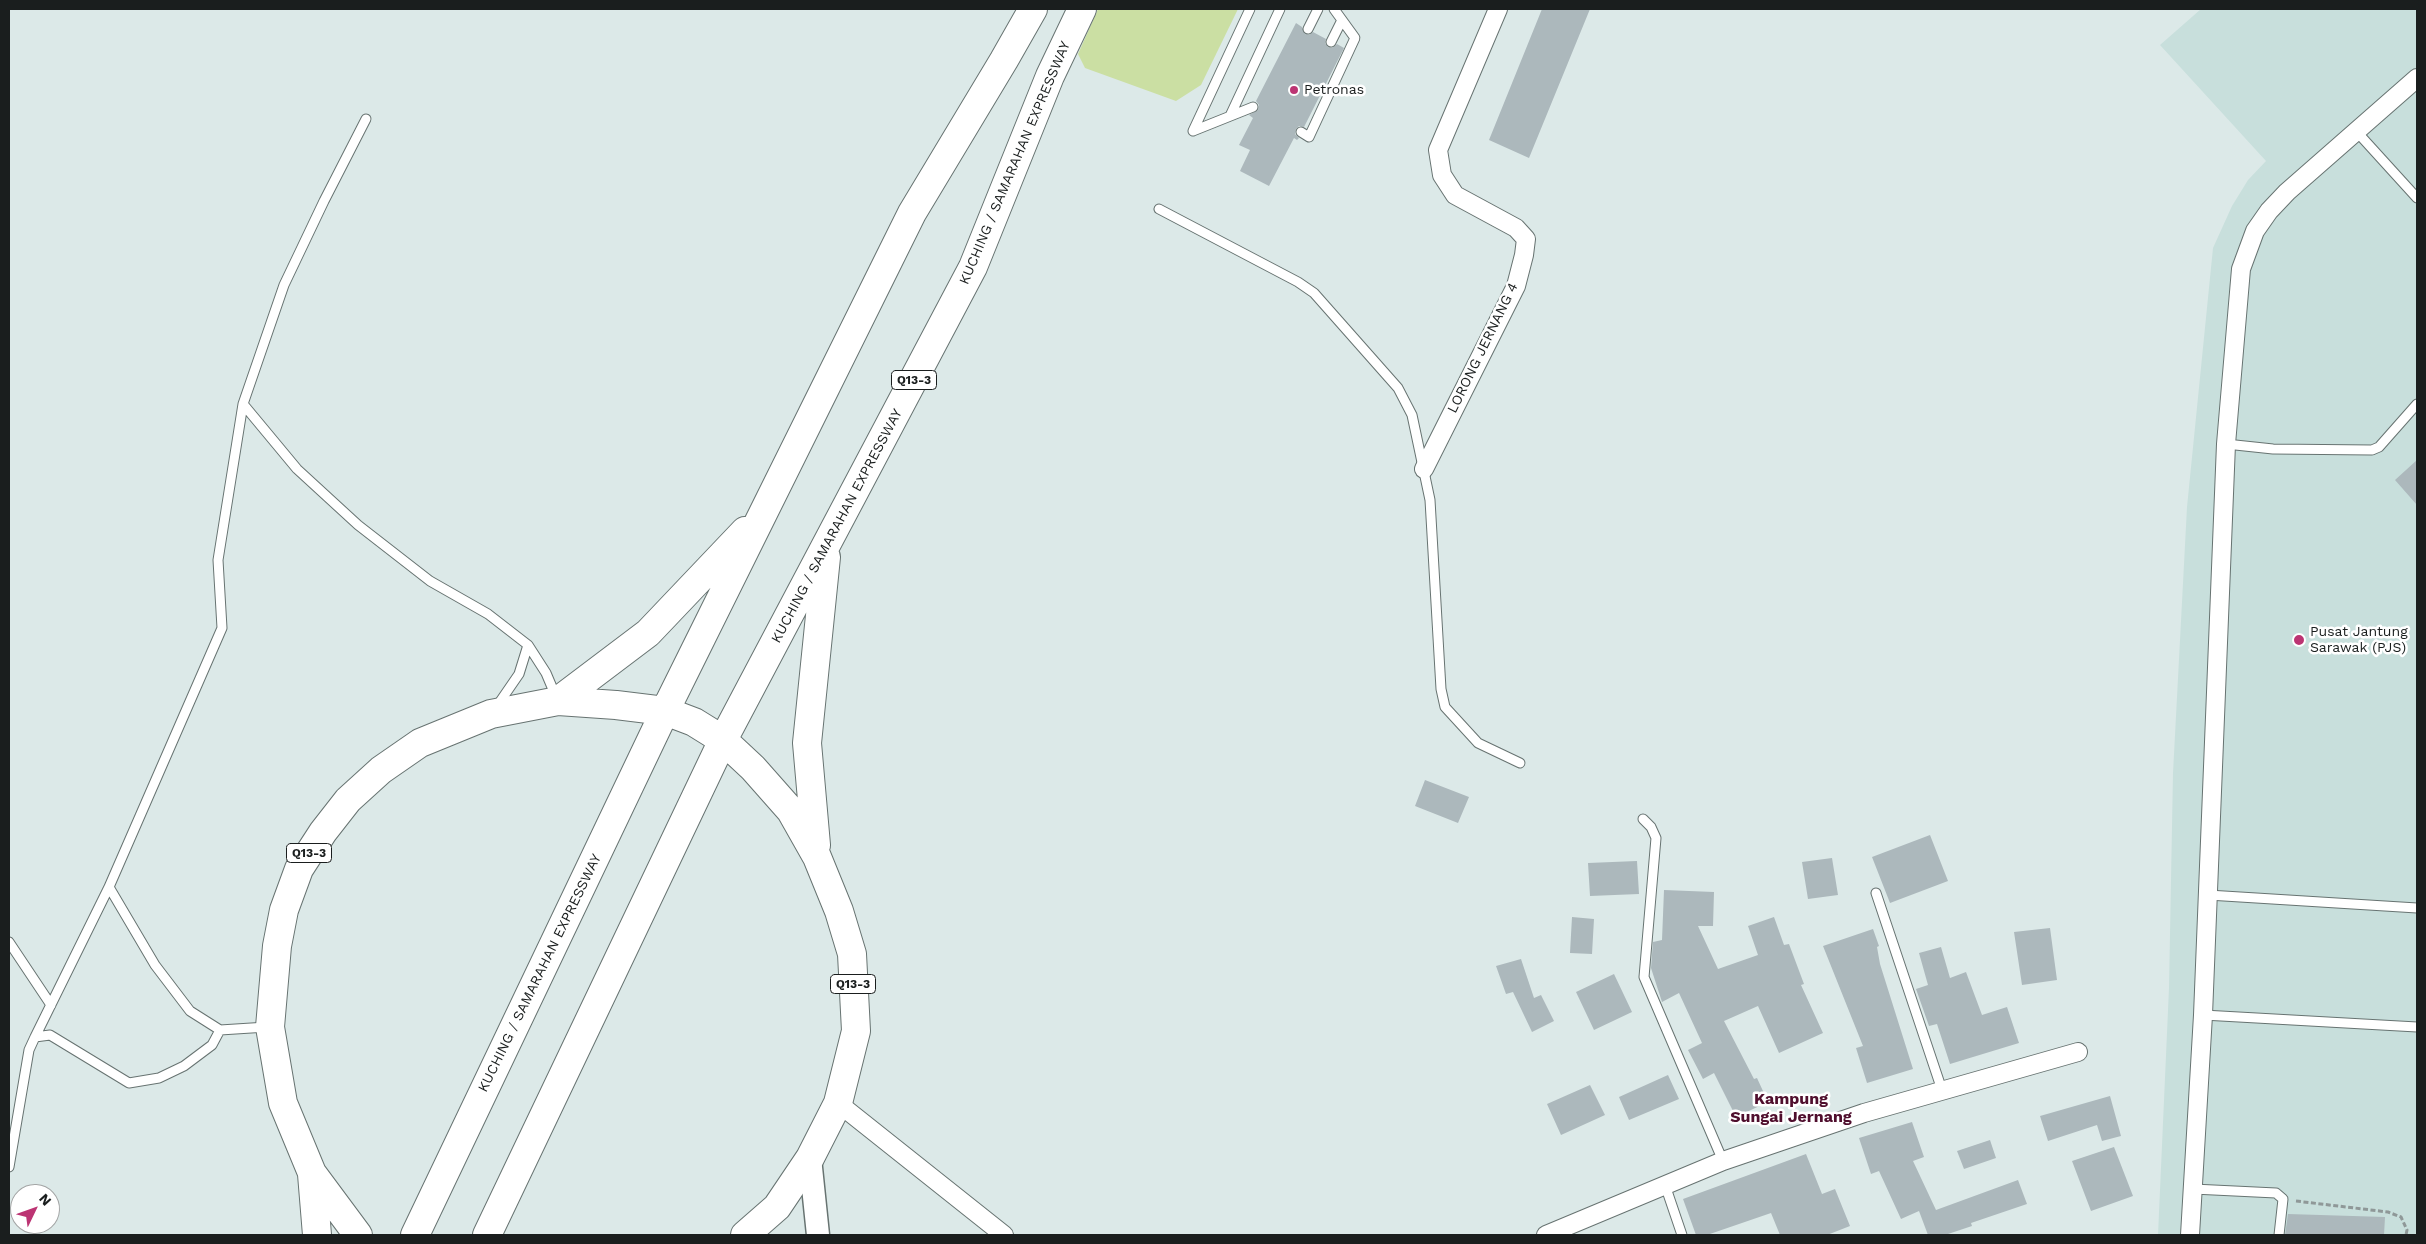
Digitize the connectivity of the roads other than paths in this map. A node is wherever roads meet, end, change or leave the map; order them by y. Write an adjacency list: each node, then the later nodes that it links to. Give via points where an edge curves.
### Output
1 (1033, 9): 23 (highway, KUCHING / SAMARAHAN EXPRESSWAY, via 912,213)
2 (1082, 9): 24 (highway, KUCHING / SAMARAHAN EXPRESSWAY / Q13-3, via 1050,76 973,267)
3 (1250, 9): 13 (lane, via 1193,131)
4 (1280, 9): 13 (lane)
5 (1318, 9): 9 (lane)
6 (1334, 9): 8 (lane)
7 (1498, 9): 22 (street, LORONG JERNANG 4, via 1438,150 1442,175 1455,195 1516,228 1526,239 1524,255 1516,286)
8 (1342, 20): 10 (lane); 15 (lane, via 1355,38 1309,137)
9 (1308, 30)
10 (1331, 42)
11 (2417, 78): 16 (street)
12 (1253, 107): 13 (lane)
13 (1230, 116)
14 (366, 119): 19 (lane, via 284,285)
15 (1301, 132)
16 (2357, 132): 17 (lane); 21 (street, via 2287,192 2255,231 2246,251 2241,269)
17 (2417, 198)
18 (1159, 209): 22 (lane, via 1314,293 1398,388 1412,415)
19 (242, 404): 25 (lane, via 297,469 358,525 430,582 488,614); 33 (lane, via 218,560 222,628)
20 (2417, 404): 21 (lane, via 2379,447 2372,450 2273,449)
21 (2226, 444): 35 (street)
22 (1424, 469): 30 (lane, via 1430,500 1441,690 1445,707 1478,743)
23 (765, 510): 26 (highway, via 648,633); 27 (highway, KUCHING / SAMARAHAN EXPRESSWAY)
24 (827, 543): 29 (highway, KUCHING / SAMARAHAN EXPRESSWAY / Q13-3); 32 (highway, via 807,743)
25 (528, 646): 26 (lane, via 546,673); 28 (lane, via 519,674)
26 (558, 701): 27 (highway, Q13-3); 28 (highway, Q13-3)
27 (665, 711): 29 (highway, Q13-3, via 694,722); 55 (highway, KUCHING / SAMARAHAN EXPRESSWAY)
28 (491, 714): 40 (highway, Q13-3, via 420,743 389,764 348,800 323,832 299,869 284,910 277,946)
29 (723, 740): 32 (highway, Q13-3, via 775,791 791,811); 56 (highway, KUCHING / SAMARAHAN EXPRESSWAY / Q13-3)
30 (1520, 763)
31 (1643, 819): 48 (lane, via 1656,838 1644,977)
32 (817, 856): 46 (highway, Q13-3, via 852,954 856,1031)
33 (109, 887): 38 (lane); 42 (lane, via 166,981 190,1011)
34 (1876, 893): 45 (lane)
35 (2208, 895): 36 (lane); 39 (street)
36 (2417, 908)
37 (9, 942): 38 (lane)
38 (51, 1005): 43 (lane)
39 (2203, 1015): 41 (lane); 52 (street)
40 (270, 1027): 42 (lane); 50 (highway, Q13-3, via 283,1104)
41 (2417, 1027)
42 (220, 1030): 43 (lane, via 212,1045 184,1066 159,1078 128,1083 50,1035)
43 (35, 1038): 49 (lane, via 28,1050)
44 (2078, 1052): 45 (street)
45 (1942, 1090): 48 (street)
46 (838, 1103): 47 (highway, Q13-3); 59 (street)
47 (810, 1158): 57 (highway, Q13-3, via 777,1207); 58 (street)
48 (1723, 1161): 51 (street)
49 (9, 1167)
50 (312, 1173): 53 (highway); 54 (highway, Q13-3)
51 (1665, 1185): 60 (street); 61 (lane)
52 (2193, 1189): 62 (street); 63 (lane, via 2276,1193 2283,1199)
53 (317, 1235)
54 (358, 1235)
55 (415, 1235)
56 (487, 1235)
57 (745, 1235)
58 (818, 1235)
59 (1004, 1235)
60 (1546, 1235)
61 (1682, 1235)
62 (2190, 1235)
63 (2279, 1235)

